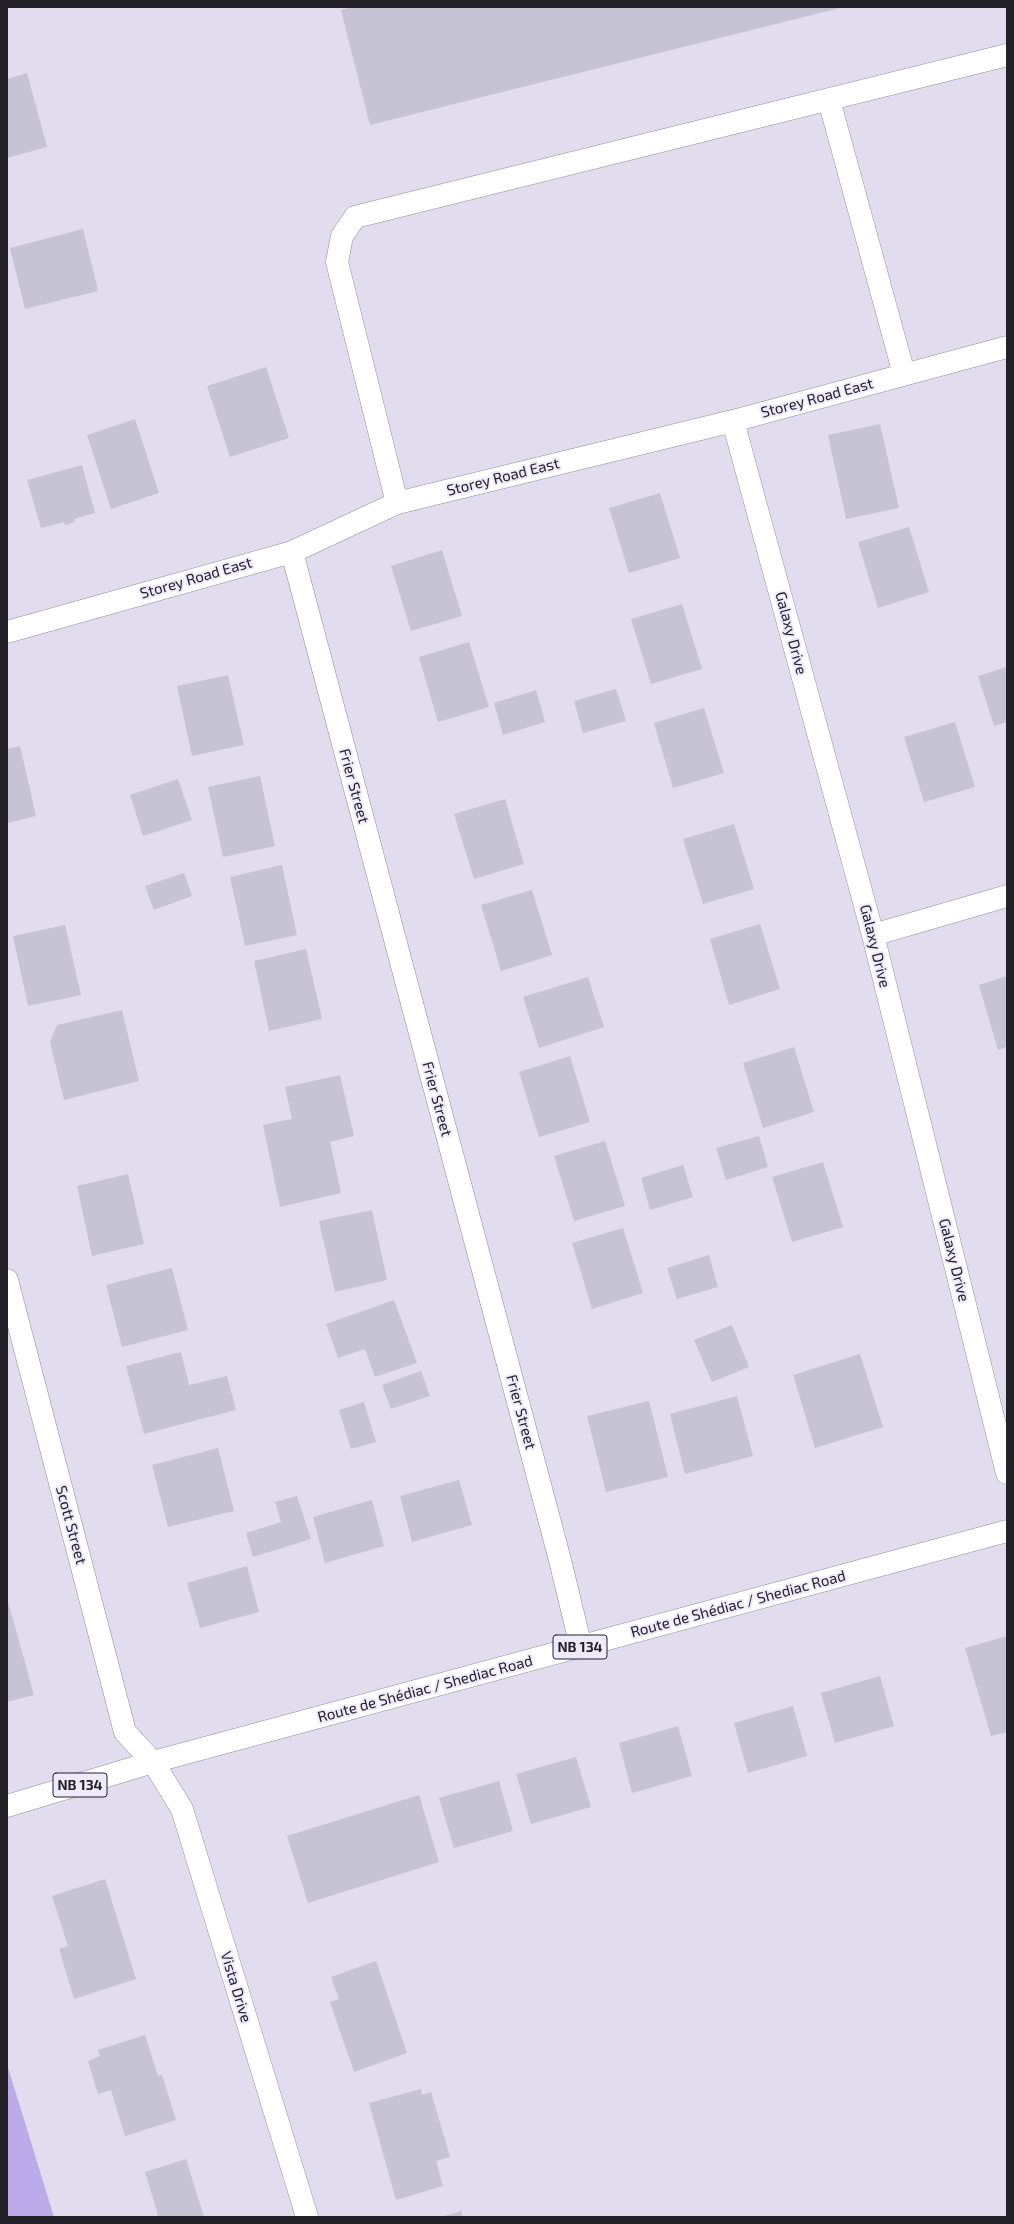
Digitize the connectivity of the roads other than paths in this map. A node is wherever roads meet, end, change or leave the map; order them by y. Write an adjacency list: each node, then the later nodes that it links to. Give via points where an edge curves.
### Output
1 (1007, 55): 2 (street)
2 (830, 100): 4 (street); 6 (street, via 355,217 342,236 337,262)
3 (1007, 347): 4 (street, Storey Road East)
4 (904, 374): 5 (street, Storey Road East)
5 (733, 421): 6 (street, Storey Road East); 10 (street, Galaxy Drive)
6 (397, 503): 7 (street, Storey Road East)
7 (292, 552): 8 (street, Storey Road East); 14 (street, Frier Street)
8 (7, 632)
9 (1007, 896): 10 (street)
10 (873, 935): 12 (street, Galaxy Drive)
11 (7, 1280): 15 (street, Scott Street, via 126,1732)
12 (1007, 1473)
13 (1007, 1531): 14 (street, Route de Shédiac / Shediac Road / NB 134)
14 (581, 1647): 15 (street, Route de Shédiac / Shediac Road / NB 134)
15 (153, 1762): 16 (street, Route de Shédiac / Shediac Road / NB 134); 17 (street, Vista Drive, via 182,1809)
16 (7, 1806)
17 (307, 2217)

